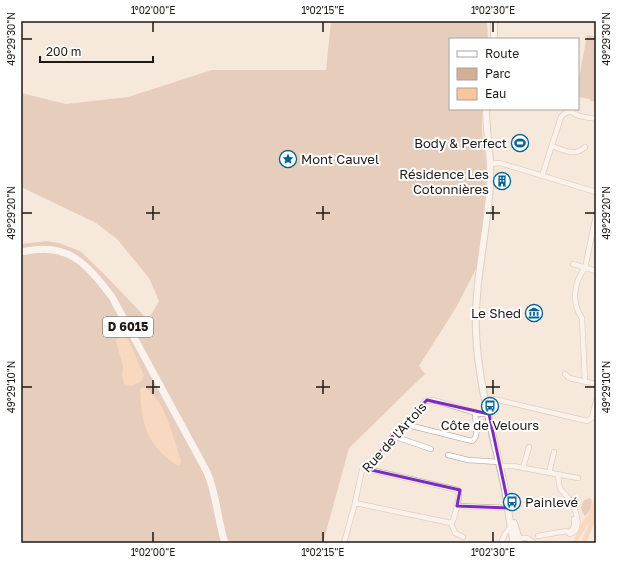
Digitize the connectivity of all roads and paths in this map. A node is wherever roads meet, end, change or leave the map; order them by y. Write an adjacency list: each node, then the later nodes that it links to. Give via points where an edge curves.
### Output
1 (494, 21): 2 (street)
2 (494, 38)
3 (486, 110): 8 (street)
4 (570, 110): 5 (street, via 576,115); 6 (street, via 561,117)
5 (596, 119)
6 (552, 146): 7 (street, via 573,153); 9 (street)
7 (585, 147)
8 (490, 164): 9 (street, via 500,163); 19 (street, via 476,323)
9 (542, 176): 10 (street)
10 (596, 192)
11 (596, 215): 14 (street)
12 (21, 252): 46 (main road, D 6015, via 52,250 74,257 93,272 112,297 207,472)
13 (573, 264): 14 (street)
14 (585, 268): 15 (street); 17 (street, via 574,299 582,318)
15 (596, 271)
16 (565, 374): 17 (street, via 569,378)
17 (585, 381): 18 (street)
18 (596, 384)
19 (485, 399): 20 (street, via 587,420 592,418); 22 (street)
20 (596, 402)
21 (475, 412): 22 (street); 23 (street, Rue de l'Artois, via 428,400); 23 (street, via 476,435 472,441)
22 (489, 414): 29 (street)
23 (407, 423): 24 (street, Rue de l'Artois)
24 (393, 436): 26 (street); 31 (street, Rue de l'Artois)
25 (529, 447): 30 (street)
26 (431, 449)
27 (554, 452): 32 (street)
28 (448, 455): 29 (street)
29 (500, 464): 30 (street); 37 (street)
30 (523, 468): 32 (street)
31 (367, 469): 35 (street, Rue de l'Artois, via 362,470); 36 (street, via 458,490)
32 (549, 473): 33 (street)
33 (558, 475): 34 (street); 38 (street, via 559,486 572,504)
34 (578, 478)
35 (355, 503): 39 (street); 47 (street, Rue de l'Artois)
36 (457, 506): 37 (street); 39 (street)
37 (509, 508): 40 (street); 44 (street)
38 (575, 514): 41 (street, via 574,526); 42 (street, via 577,522 574,532)
39 (452, 523): 43 (street, via 456,532)
40 (511, 526): 45 (street); 45 (street, via 502,541)
41 (570, 531)
42 (538, 536)
43 (463, 537)
44 (521, 541): 48 (street, via 528,538)
45 (511, 542)
46 (225, 543)
47 (344, 543)
48 (534, 543)

